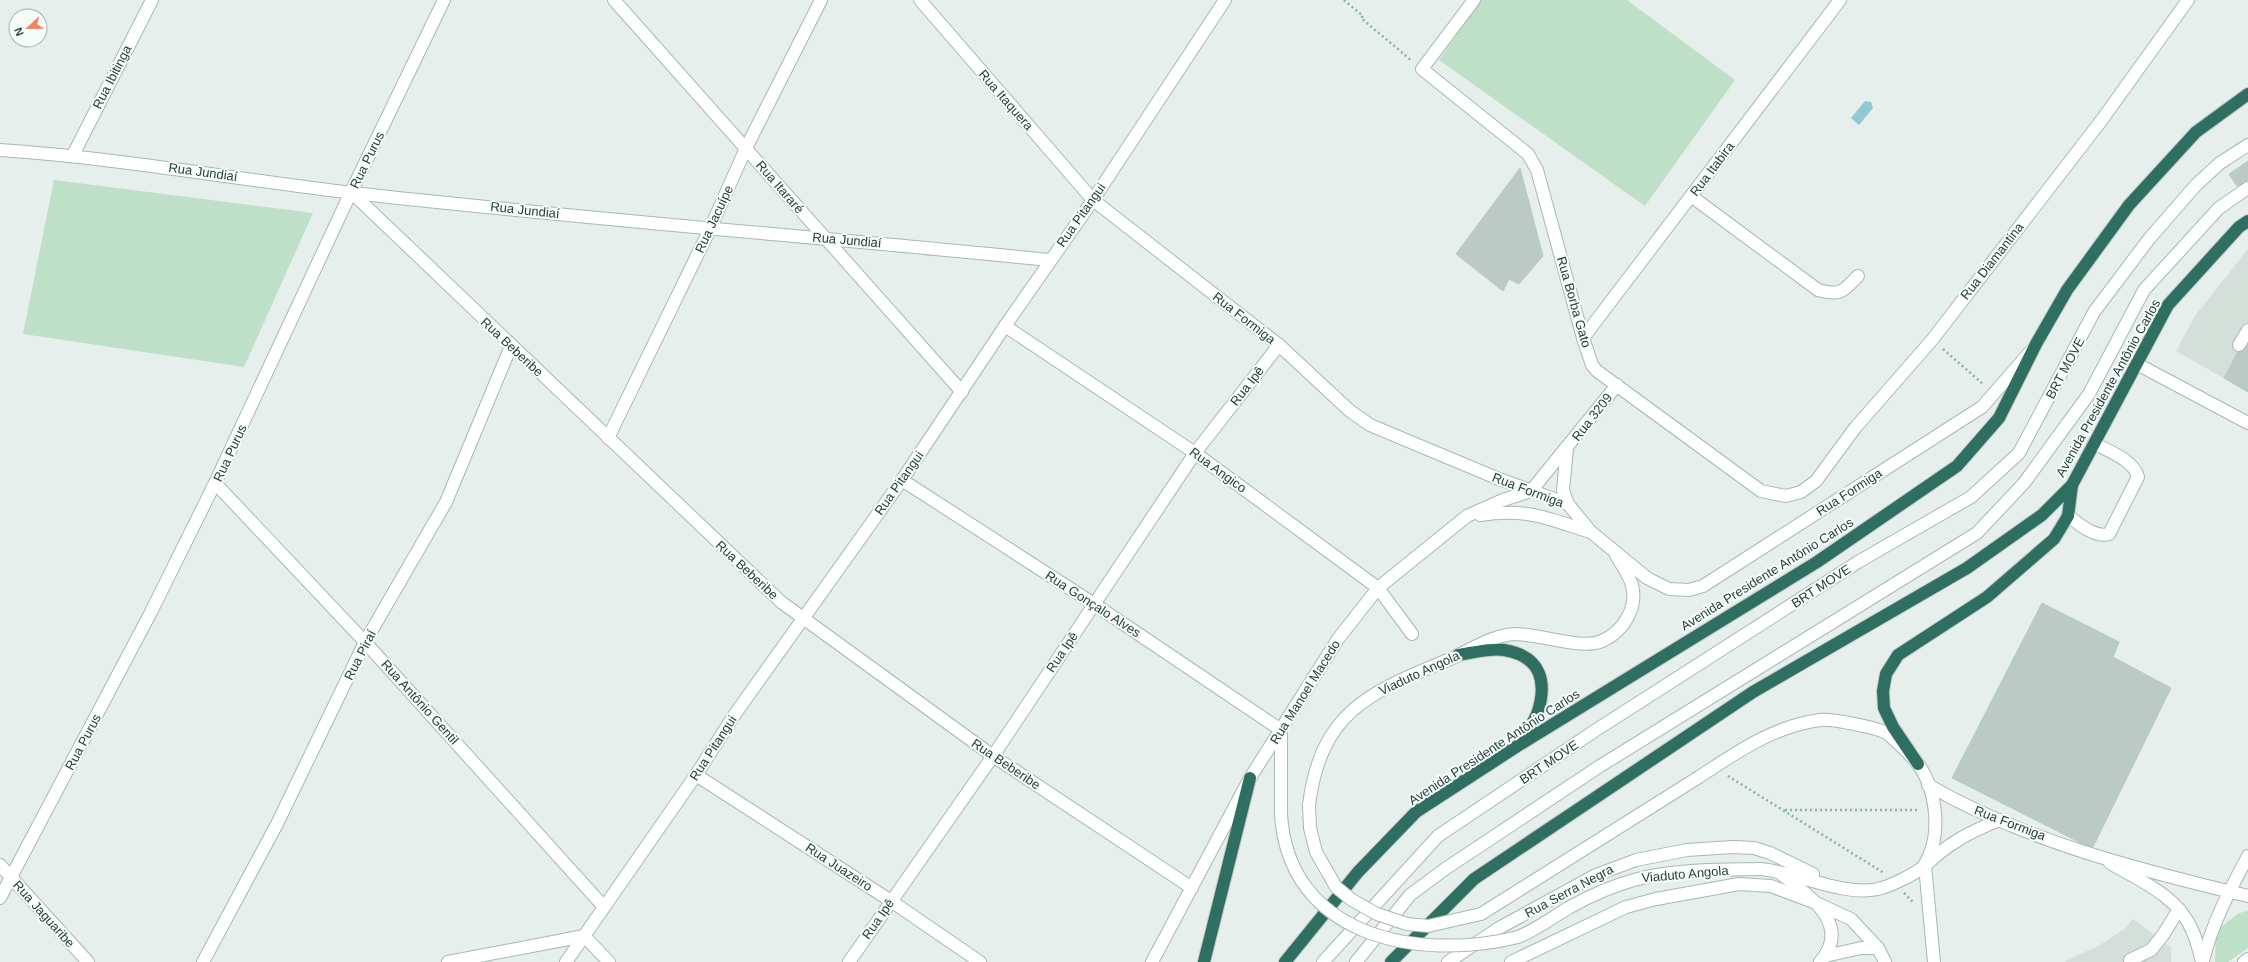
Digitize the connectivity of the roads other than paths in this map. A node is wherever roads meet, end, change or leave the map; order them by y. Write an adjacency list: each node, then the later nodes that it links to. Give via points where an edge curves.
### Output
1 (152, 0): 14 (street, Rua Ibitinga)
2 (444, 0): 16 (street, Rua Purus)
3 (614, 0): 12 (street, Rua Itararé)
4 (821, 0): 12 (street, Rua Jacuípe)
5 (920, 0): 18 (street, Rua Itaquera)
6 (1225, 0): 18 (street, Rua Pitangui)
7 (1474, 0): 26 (street, Rua Borba Gato, via 1422,69 1528,154 1537,170)
8 (1840, 0): 17 (street, Rua Itabira)
9 (2188, 0): 43 (street, Rua Diamantina, via 2101,121 1932,340 1855,428 1816,481 1801,492 1786,496)
10 (2248, 94): 27 (highway, Avenida Presidente Antônio Carlos, via 2196,132 2129,205 2066,290)
11 (2248, 145): 93 (street, BRT MOVE, via 2220,163 2196,185 2149,239 2094,312 2019,453 1972,497 1845,571 1596,730 1438,836)
12 (746, 148): 20 (street, Rua Jacuípe); 21 (street, Rua Itararé)
13 (0, 150): 14 (street, Rua Jundiaí)
14 (73, 155): 16 (street, Rua Jundiaí)
15 (2248, 188): 94 (street, via 2219,208 2144,290 2089,394 2024,482 1977,533 1600,766 1445,869 1410,895)
16 (351, 192): 20 (street, Rua Jundiaí); 30 (street, Rua Beberibe); 40 (street, Rua Purus)
17 (1691, 196): 23 (street, via 1818,290 1834,294 1843,291); 26 (street, Rua Itabira)
18 (1093, 200): 22 (street, Rua Pitangui); 29 (street, Rua Formiga)
19 (2248, 221): 31 (highway, Avenida Presidente Antônio Carlos, via 2168,305)
20 (710, 229): 21 (street, Rua Jundiaí); 35 (street, Rua Jacuípe)
21 (824, 238): 22 (street, Rua Jundiaí); 33 (street, Rua Itararé)
22 (1050, 260): 24 (street, Rua Pitangui)
23 (1858, 276)
24 (1005, 326): 33 (street, Rua Pitangui); 38 (street, Rua Angico)
25 (2248, 330): 28 (street)
26 (1583, 338): 32 (street, Rua Borba Gato, via 1592,365)
27 (2036, 344): 48 (street, Rua Formiga, via 1982,407 1703,586 1688,590 1669,589 1647,578); 56 (highway, Avenida Presidente Antônio Carlos, via 1999,418 1957,466 1817,562)
28 (2239, 344)
29 (1279, 345): 38 (street, Rua Ipê); 42 (street, Rua Formiga, via 1340,403 1370,425)
30 (510, 346): 35 (street, Rua Beberibe); 53 (street, Rua Piraí, via 446,502)
31 (2137, 364): 34 (street); 36 (highway, Avenida Presidente Antônio Carlos)
32 (1617, 385): 37 (street, Rua 3209); 43 (street, Rua Borba Gato, via 1761,491)
33 (962, 392): 39 (street, Rua Pitangui)
34 (2248, 423)
35 (608, 438): 51 (street, Rua Beberibe, via 758,582)
36 (2094, 443): 41 (highway, Avenida Presidente Antônio Carlos); 46 (street, via 2125,461 2136,470 2138,477 2109,534 2103,536 2088,530)
37 (1567, 448): 42 (street, Rua 3209); 44 (street, Rua 3209, via 1563,490)
38 (1195, 453): 49 (street, Rua Angico); 50 (street, Rua Ipê)
39 (902, 480): 50 (street, Rua Gonçalo Alves); 51 (street, Rua Pitangui)
40 (216, 483): 53 (street, Rua Antônio Gentil); 68 (street, Rua Purus)
41 (2072, 485): 46 (highway); 95 (highway, Avenida Presidente Antônio Carlos, via 2042,515 1967,568 1753,692 1474,879)
42 (1531, 491): 44 (street, Rua Formiga); 45 (street, Rua Manoel Macedo)
43 (1775, 495)
44 (1568, 504): 47 (street, Rua Formiga)
45 (1467, 516): 47 (street, via 1502,512 1540,515); 49 (street, Rua Manoel Macedo)
46 (2068, 516): 58 (highway, via 2054,539 2008,580 1987,597 1898,655 1886,674 1884,708)
47 (1591, 532): 48 (street, Rua Formiga)
48 (1612, 549): 54 (street, Viaduto Angola, via 1632,584 1633,600 1629,617 1616,634 1601,642 1585,644 1538,635 1514,634 1474,646)
49 (1378, 588): 52 (street, Rua Angico); 55 (street, Rua Manoel Macedo, via 1338,639)
50 (1094, 604): 55 (street, Rua Gonçalo Alves); 57 (street, Rua Ipê)
51 (802, 618): 57 (street, Rua Beberibe); 59 (street, Rua Pitangui)
52 (1412, 634)
53 (366, 642): 76 (street, Rua Antônio Gentil); 84 (street, Rua Piraí, via 277,824)
54 (1458, 655): 56 (highway, via 1503,650 1527,658 1539,670 1543,684 1537,716); 58 (street, Viaduto Angola, bridge, via 1396,682 1373,694 1353,709 1335,730 1312,778 1308,805 1310,828 1316,852 1336,887 1352,900 1377,914 1407,924 1428,926 1481,914 1760,738 1790,726 1822,719 1852,723 1886,733)
55 (1281, 730): 60 (street, Rua Manoel Macedo); 67 (street, Viaduto Angola, bridge, via 1282,833 1286,853 1301,884 1327,912 1349,929 1402,948 1455,951 1519,937 1572,906 1635,879 1689,872)
56 (1519, 745): 92 (highway, Avenida Presidente Antônio Carlos, via 1416,812 1358,872)
57 (993, 756): 70 (street, Rua Beberibe); 74 (street, Rua Ipê)
58 (1918, 764): 61 (street, Viaduto Angola)
59 (696, 775): 74 (street, Rua Juazeiro); 76 (street, Rua Pitangui)
60 (1250, 778): 70 (street, Rua Manoel Macedo); 91 (highway)
61 (1928, 784): 62 (street, Rua Formiga, via 1957,801); 66 (street, Viaduto Angola, via 1937,823 1935,840)
62 (2000, 820): 63 (street, Rua Formiga); 66 (street, via 1954,841)
63 (2095, 855): 71 (street, Rua Formiga); 77 (street, Rua Formiga, via 2153,888)
64 (2248, 856): 71 (street)
65 (0, 865): 68 (street, Rua Jaguaribe)
66 (1925, 866): 69 (street, via 1895,883 1878,889 1856,892); 99 (street)
67 (1776, 870): 69 (street, Viaduto Angola); 75 (street)
68 (12, 878): 73 (street, Rua Purus); 83 (street, Rua Jaguaribe)
69 (1837, 886): 96 (street, Rua Serra Negra, via 1770,853 1754,848 1666,852 1596,875 1499,928)
70 (1192, 888): 90 (street, Rua Manoel Macedo)
71 (2229, 892): 72 (street, Rua Formiga); 100 (street, via 2209,936)
72 (2248, 896)
73 (0, 898)
74 (891, 900): 88 (street, Rua Ipê); 89 (street, Rua Juazeiro)
75 (1816, 903): 79 (street, via 1851,919); 80 (street, via 1825,912 1830,925 1831,940); 97 (street, via 1771,886 1739,884 1664,897 1608,914)
76 (604, 907): 78 (street, Rua Pitangui)
77 (2179, 909): 82 (street, via 2151,950); 100 (street, Rua Formiga, via 2192,928)
78 (584, 936): 85 (street); 86 (street, Rua Pitangui); 87 (street)
79 (1878, 948): 80 (street, via 1861,948); 98 (street)
80 (1823, 959)
81 (2248, 959): 101 (street)
82 (2130, 960)
83 (88, 962)
84 (203, 962)
85 (448, 962)
86 (566, 962)
87 (609, 962)
88 (849, 962)
89 (980, 962)
90 (1152, 962)
91 (1204, 962)
92 (1285, 962)
93 (1323, 962)
94 (1356, 962)
95 (1391, 962)
96 (1448, 962)
97 (1511, 962)
98 (1885, 962)
99 (1934, 962)
100 (2202, 962)
101 (2244, 962)

